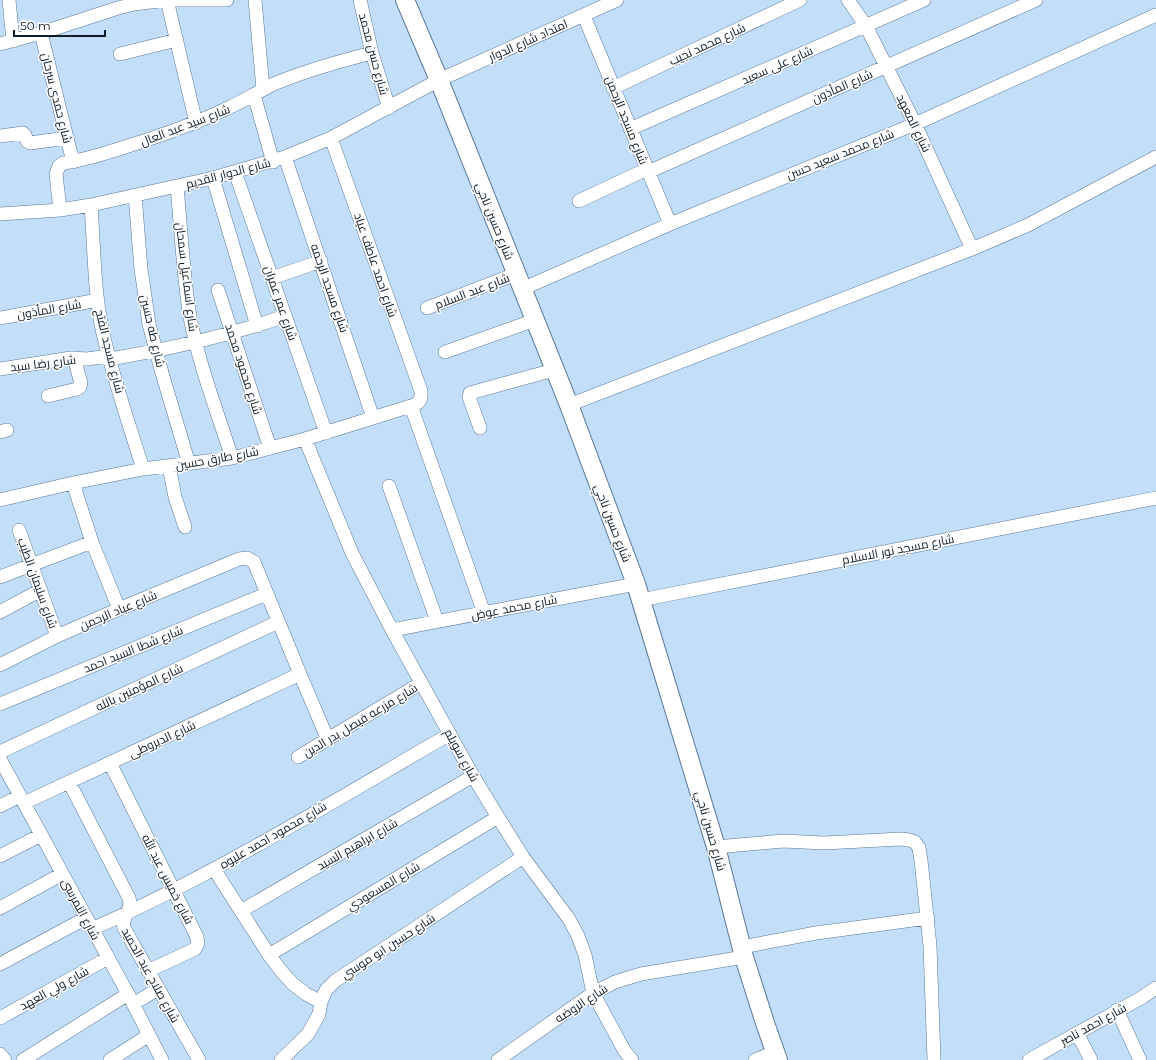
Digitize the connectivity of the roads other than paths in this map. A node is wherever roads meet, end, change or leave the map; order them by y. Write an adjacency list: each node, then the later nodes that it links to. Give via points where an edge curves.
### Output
1 (9, 0): 18 (street)
2 (168, 0): 3 (street); 12 (street); 17 (street)
3 (224, 0)
4 (255, 0): 25 (street, شارع مسجد الرحمه)
5 (360, 0): 20 (street, شارع حسن محمد)
6 (405, 0): 23 (street, شارع حسين ناجي)
7 (617, 0): 14 (street, امتداد شارع الدوار)
8 (800, 0): 24 (street, شارع محمد نجيب)
9 (848, 0): 15 (street, شارع المعهد)
10 (924, 0): 15 (street, شارع على سعيد)
11 (1036, 0): 22 (street, شارع المأذون)
12 (125, 3): 16 (street)
13 (1156, 15): 28 (street, شارع محمد سعيد حسن)
14 (584, 16): 23 (street, امتداد شارع الدوار); 24 (street, شارع مسجد الرحمن)
15 (866, 26): 22 (street, شارع المعهد); 29 (street, شارع على سعيد)
16 (41, 34): 18 (street); 31 (street, شارع حمدى سرحان)
17 (177, 40): 21 (street); 27 (street)
18 (13, 41): 19 (street)
19 (0, 44)
20 (372, 53): 25 (street, شارع سيد عبد العال, via 301,73); 26 (street, شارع حسن محمد)
21 (120, 54)
22 (886, 66): 28 (street, شارع المعهد); 36 (street, شارع المأذون)
23 (439, 80): 26 (street, شارع الدوار القديم); 49 (street, شارع حسين ناجي)
24 (613, 88): 29 (street, شارع مسجد الرحمن)
25 (259, 92): 27 (street, شارع سيد عبد العال); 34 (street, شارع مسجد الرحمه)
26 (388, 108): 32 (street, شارع الدوار القديم)
27 (196, 123): 35 (street, شارع سيد عبد العال)
28 (915, 124): 45 (street, شارع محمد سعيد حسن); 46 (street, شارع المعهد)
29 (630, 129): 36 (street, شارع مسجد الرحمن)
30 (0, 136): 31 (street, via 23,133 30,143)
31 (67, 138): 35 (street, شارع حمدى سرحان)
32 (332, 138): 34 (street, شارع الدوار القديم); 67 (street, شارع احمد عاطف عياد, via 421,391 420,401)
33 (1156, 157): 46 (street, via 1028,225)
34 (279, 160): 37 (street, شارع الدوار القديم); 47 (street, شارع مسجد الرحمه)
35 (73, 162): 43 (street, شارع سيد عبد العال, via 63,163 56,170)
36 (647, 170): 41 (street, شارع المأذون); 45 (street, شارع مسجد الرحمن)
37 (235, 172): 38 (street, شارع الدوار القديم); 48 (street, شارع عمر عمران)
38 (213, 178): 39 (street, شارع الدوار القديم); 56 (street)
39 (177, 186): 40 (street, شارع الدوار القديم); 58 (street, شارع اسماعيل سمحان, via 190,318)
40 (135, 196): 42 (street, شارع الدوار القديم); 59 (street, شارع طه حسين, via 140,269)
41 (579, 201)
42 (91, 205): 43 (street, شارع الدوار القديم); 51 (street, شارع مسجد الفتح)
43 (60, 210): 44 (street, شارع الدوار القديم)
44 (0, 214)
45 (670, 224): 49 (street, شارع محمد سعيد حسن)
46 (972, 249): 66 (street)
47 (321, 261): 48 (street); 68 (street, شارع مسجد الرحمه)
48 (272, 278): 53 (street, شارع عمر عمران)
49 (519, 281): 52 (street, شارع عبد السلام); 55 (street, شارع حسين ناجي)
50 (218, 290): 57 (street, شارع محمود محمد)
51 (98, 300): 54 (street, شارع المأذون); 62 (street, شارع مسجد الفتح)
52 (427, 308)
53 (285, 316): 56 (street, شارع رضا سيد); 70 (street, شارع عمر عمران)
54 (0, 318)
55 (535, 320): 60 (street); 64 (street, شارع حسين ناجي)
56 (257, 326): 57 (street, شارع رضا سيد)
57 (232, 333): 58 (street, شارع رضا سيد); 72 (street, شارع محمود محمد)
58 (196, 342): 59 (street, شارع رضا سيد); 73 (street, شارع اسماعيل سمحان)
59 (156, 351): 62 (street, شارع رضا سيد); 74 (street, شارع طه حسين)
60 (445, 352)
61 (74, 358): 62 (street, شارع رضا سيد); 63 (street, شارع رضا سيد); 65 (street, via 80,387)
62 (109, 358): 76 (street, شارع مسجد الفتح)
63 (0, 368)
64 (554, 370): 66 (street, شارع حسين ناجي); 69 (street, via 470,393)
65 (48, 396)
66 (569, 405): 87 (street, شارع حسين ناجي)
67 (411, 406): 68 (street, شارع طارق حسين); 91 (street)
68 (373, 418): 70 (street, شارع طارق حسين)
69 (480, 428)
70 (326, 433): 71 (street, شارع طارق حسين)
71 (305, 439): 72 (street, شارع طارق حسين); 94 (street, شارع سويلم, via 352,553)
72 (270, 448): 73 (street, شارع طارق حسين)
73 (232, 458): 74 (street, شارع طارق حسين)
74 (190, 464): 75 (street, شارع طارق حسين)
75 (169, 466): 76 (street, شارع طارق حسين); 81 (street, via 175,497)
76 (143, 469): 77 (street, شارع طارق حسين)
77 (73, 483): 80 (street, شارع طارق حسين); 83 (street)
78 (389, 486): 92 (street)
79 (1156, 498): 87 (street, شارع مسجد نور الاسلام)
80 (0, 500)
81 (185, 527)
82 (19, 530): 84 (street, شارع سليمان الطيب)
83 (92, 542): 84 (street); 89 (street)
84 (32, 565): 85 (street); 86 (street, شارع سليمان الطيب)
85 (0, 577)
86 (41, 590): 90 (street); 95 (street, شارع سليمان الطيب)
87 (638, 592): 91 (street, شارع محمد عوض); 112 (street, شارع حسين ناجي)
88 (266, 594): 89 (street, شارع عباد الرحمن, via 254,562 247,558 239,559); 93 (street); 99 (street, شارع شطا السيد احمد)
89 (119, 609): 95 (street, شارع عباد الرحمن)
90 (0, 612)
91 (484, 612): 92 (street, شارع محمد عوض)
92 (437, 621): 94 (street, شارع محمد عوض)
93 (278, 622): 97 (street); 102 (street, شارع المؤمنين بالله)
94 (392, 630): 98 (street, شارع سويلم)
95 (57, 636): 96 (street, شارع عباد الرحمن)
96 (0, 665)
97 (300, 674): 101 (street); 105 (street, شارع الديروطى)
98 (422, 683): 100 (street, شارع سويلم); 101 (street, شارع مزرعه فيصل بدر الدين)
99 (0, 704)
100 (450, 734): 106 (street, شارع سويلم); 115 (street, شارع محمود احمد عليوه)
101 (328, 740): 103 (street, شارع مزرعه فيصل بدر الدين)
102 (0, 752)
103 (298, 757)
104 (0, 759): 108 (street, شارع النمرسى)
105 (110, 763): 107 (street, شارع الديروطى); 117 (street, شارع خميس عبد الله)
106 (473, 776): 110 (street, شارع سويلم); 119 (street, شارع ابراهيم السيد)
107 (69, 782): 108 (street, شارع الديروطى); 120 (street, شارع صلاح عبد الحميد, via 129,898 131,903)
108 (22, 800): 109 (street); 111 (street, شارع النمرسى)
109 (0, 806)
110 (498, 817): 114 (street, شارع سويلم); 124 (street, شارع المسعودي)
111 (41, 835): 113 (street); 116 (street, شارع النمرسى)
112 (716, 847): 121 (street, via 783,841 915,842 919,848); 123 (street, شارع حسين ناجي)
113 (0, 856)
114 (523, 857): 130 (street, شارع سويلم, via 569,919 578,936); 134 (street, شارع حسين ابو موسي, via 335,982 326,990)
115 (214, 869): 117 (street, شارع محمود احمد عليوه); 119 (street)
116 (62, 874): 118 (street); 122 (street, شارع النمرسى)
117 (174, 890): 120 (street, شارع محمود احمد عليوه); 127 (street, شارع خميس عبد الله, via 198,943 190,952)
118 (0, 908)
119 (241, 912): 124 (street)
120 (127, 913): 122 (street, شارع محمود احمد عليوه); 127 (street, شارع صلاح عبد الحميد, via 124,917 124,928)
121 (928, 918): 123 (street, شارع الروضه, via 816,933); 151 (street)
122 (89, 924): 125 (street, شارع النمرسى); 126 (street, شارع محمود احمد عليوه)
123 (743, 952): 130 (street, شارع الروضه, via 641,974 615,982); 140 (street, شارع حسين ناجي)
124 (269, 955): 134 (street, via 293,984)
125 (108, 958): 132 (street, شارع النمرسى); 136 (street, شارع ولي العهد)
126 (0, 964)
127 (148, 971): 129 (street, شارع صلاح عبد الحميد)
128 (1156, 988): 131 (street, شارع احمد ناصر)
129 (158, 989): 132 (street); 147 (street, شارع صلاح عبد الحميد)
130 (593, 993): 148 (street, شارع الروضه); 149 (street, شارع سويلم)
131 (1141, 998): 133 (street); 135 (street, شارع احمد ناصر)
132 (130, 999): 138 (street, شارع النمرسى); 144 (street)
133 (1156, 1001)
134 (321, 1002): 141 (street, شارع حسين ابو موسي, via 308,1034)
135 (1117, 1010): 137 (street, شارع احمد ناصر); 153 (street)
136 (0, 1018)
137 (1077, 1033): 142 (street, شارع احمد ناصر); 152 (street)
138 (149, 1035): 145 (street); 146 (street, شارع النمرسى)
139 (0, 1054): 143 (street)
140 (776, 1056): 150 (street)
141 (286, 1058)
142 (1038, 1058)
143 (5, 1060)
144 (23, 1060)
145 (110, 1060)
146 (162, 1060)
147 (199, 1060)
148 (498, 1060)
149 (632, 1060)
150 (755, 1060)
151 (934, 1060)
152 (1091, 1060)
153 (1140, 1060)

